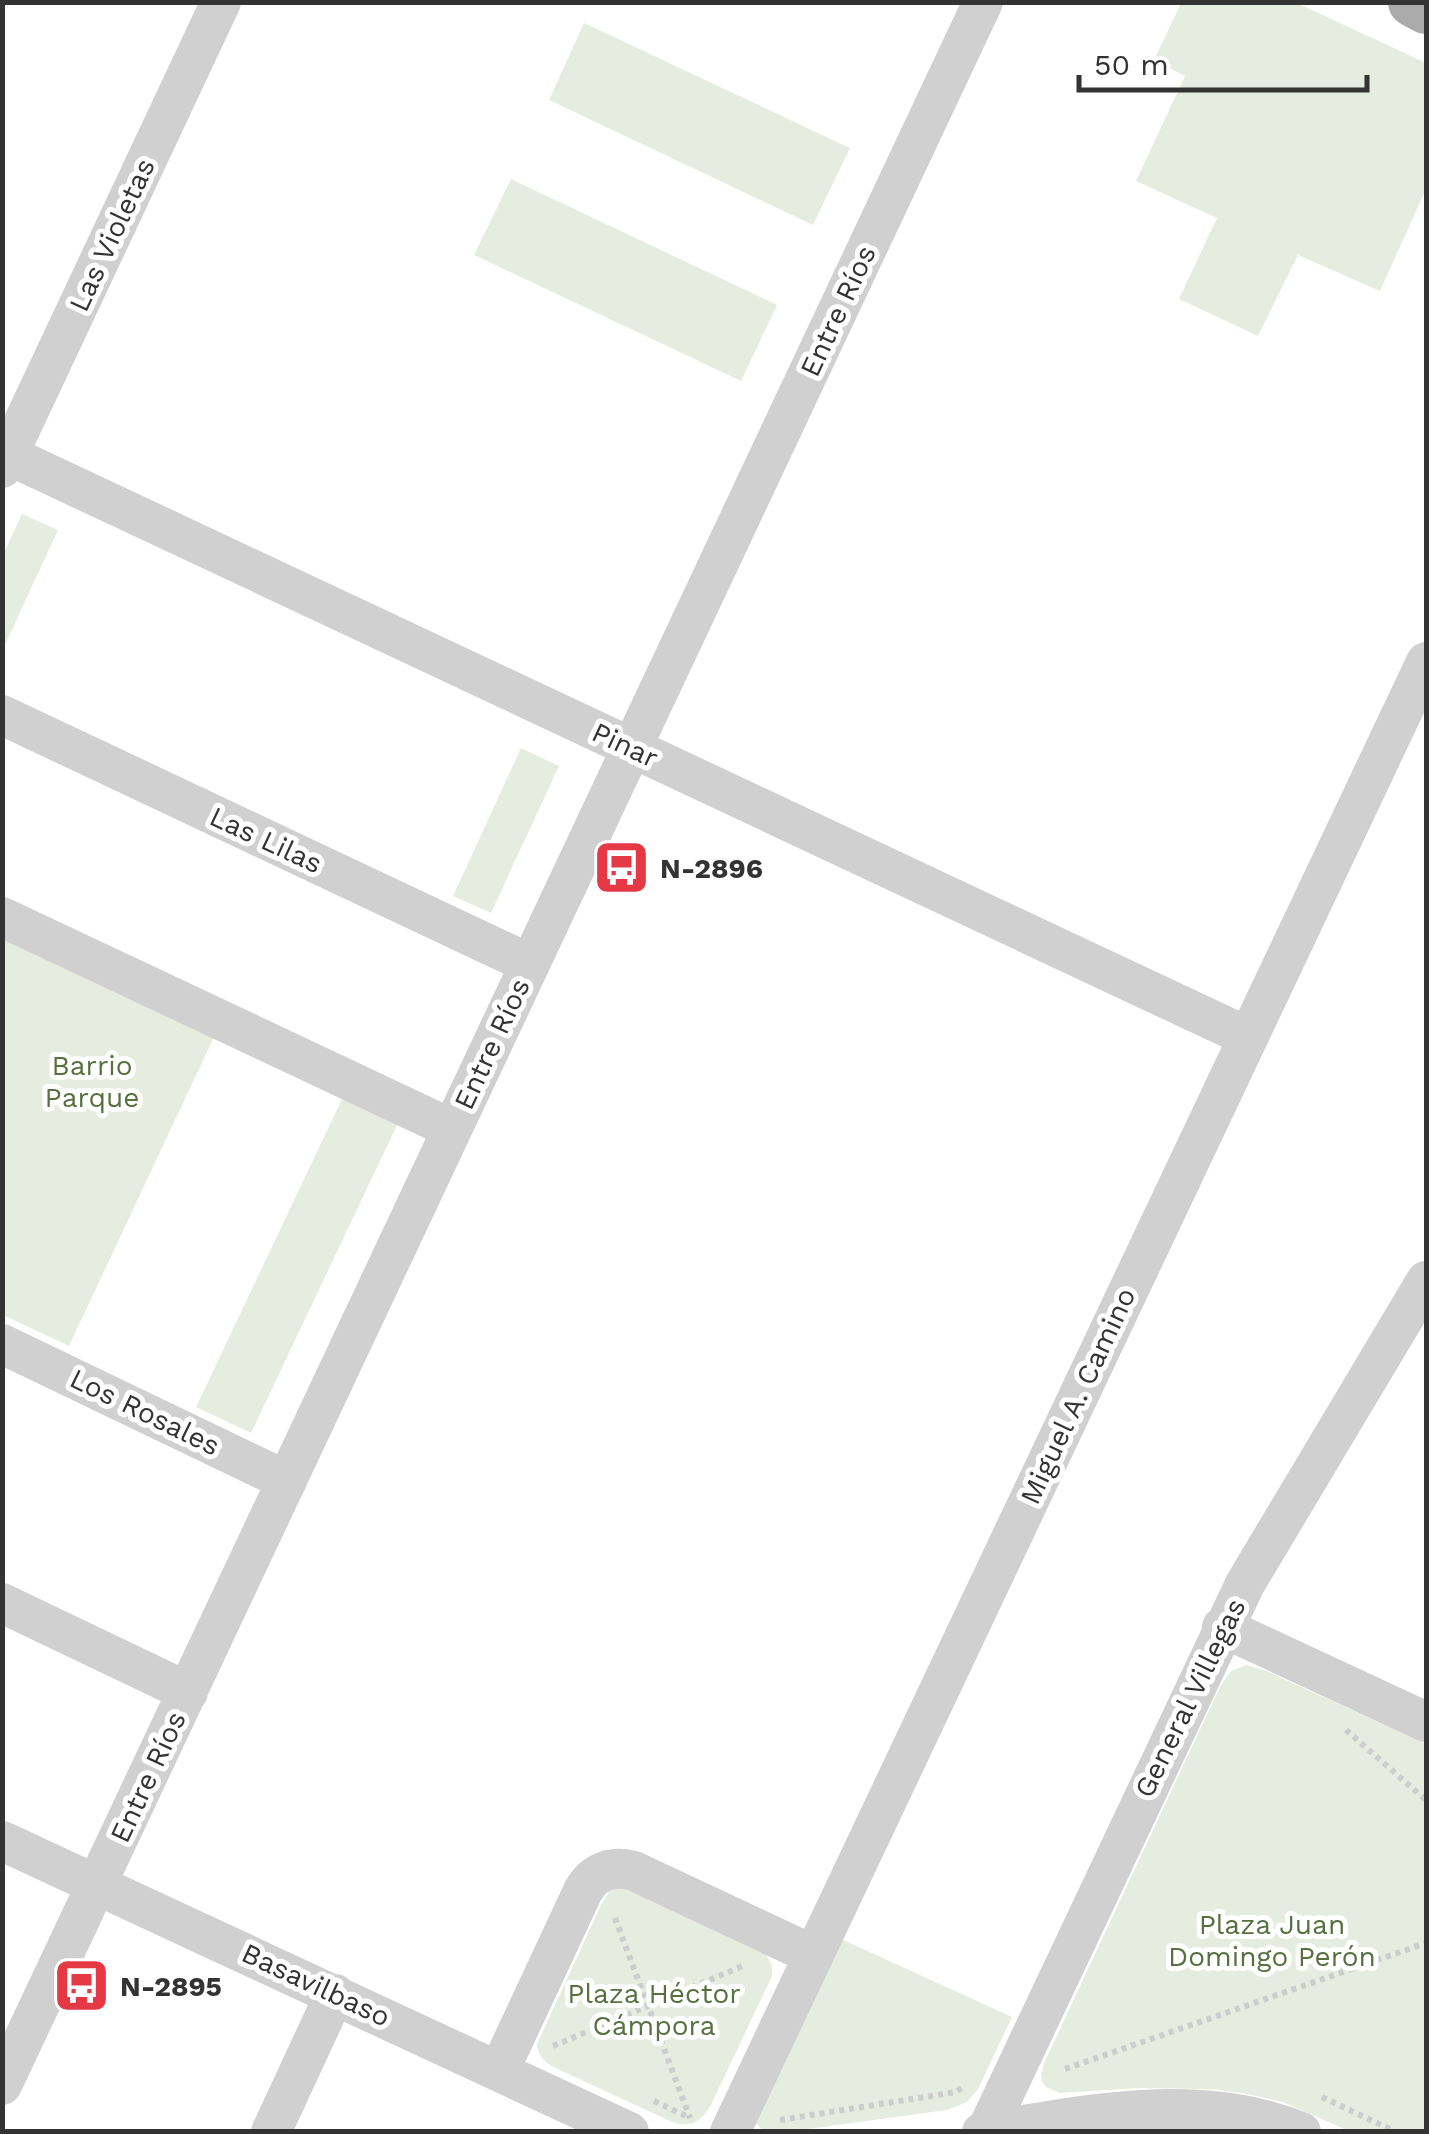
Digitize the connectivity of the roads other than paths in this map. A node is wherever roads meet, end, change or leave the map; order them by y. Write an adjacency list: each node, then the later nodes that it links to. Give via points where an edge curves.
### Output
1 (221, 2): 5 (street, Las Violetas)
2 (983, 2): 8 (street, Entre Ríos)
3 (1414, 2): 4 (main road)
4 (1426, 8)
5 (5, 458): 8 (street, Pinar)
6 (1426, 662): 11 (street, Miguel A. Camino)
7 (2, 716): 10 (street, Las Lilas)
8 (632, 748): 10 (street, Entre Ríos); 11 (street, Pinar)
9 (2, 917): 12 (street)
10 (530, 964): 12 (street, Entre Ríos)
11 (1248, 1038): 22 (street, Miguel A. Camino)
12 (452, 1129): 15 (street, Entre Ríos)
13 (1426, 1281): 17 (street, General Villegas)
14 (2, 1344): 15 (street, Los Rosales)
15 (287, 1481): 18 (street, Entre Ríos)
16 (2, 1602): 18 (street)
17 (1222, 1627): 19 (street); 27 (street, General Villegas)
18 (188, 1692): 21 (street, Entre Ríos)
19 (1426, 1722)
20 (2, 1841): 21 (street, Basavilbaso)
21 (98, 1883): 23 (street, Basavilbaso); 25 (street, Entre Ríos)
22 (813, 1955): 24 (street, via 634,1871 612,1868 607,1888 587,1884 583,1891); 26 (street, Miguel A. Camino)
23 (335, 1994): 24 (street, Basavilbaso); 28 (street)
24 (499, 2070): 29 (street, Basavilbaso)
25 (2, 2085)
26 (747, 2127)
27 (984, 2131): 30 (street, via 1182,2108 1243,2114)
28 (270, 2132)
29 (629, 2132)
30 (1302, 2132)

